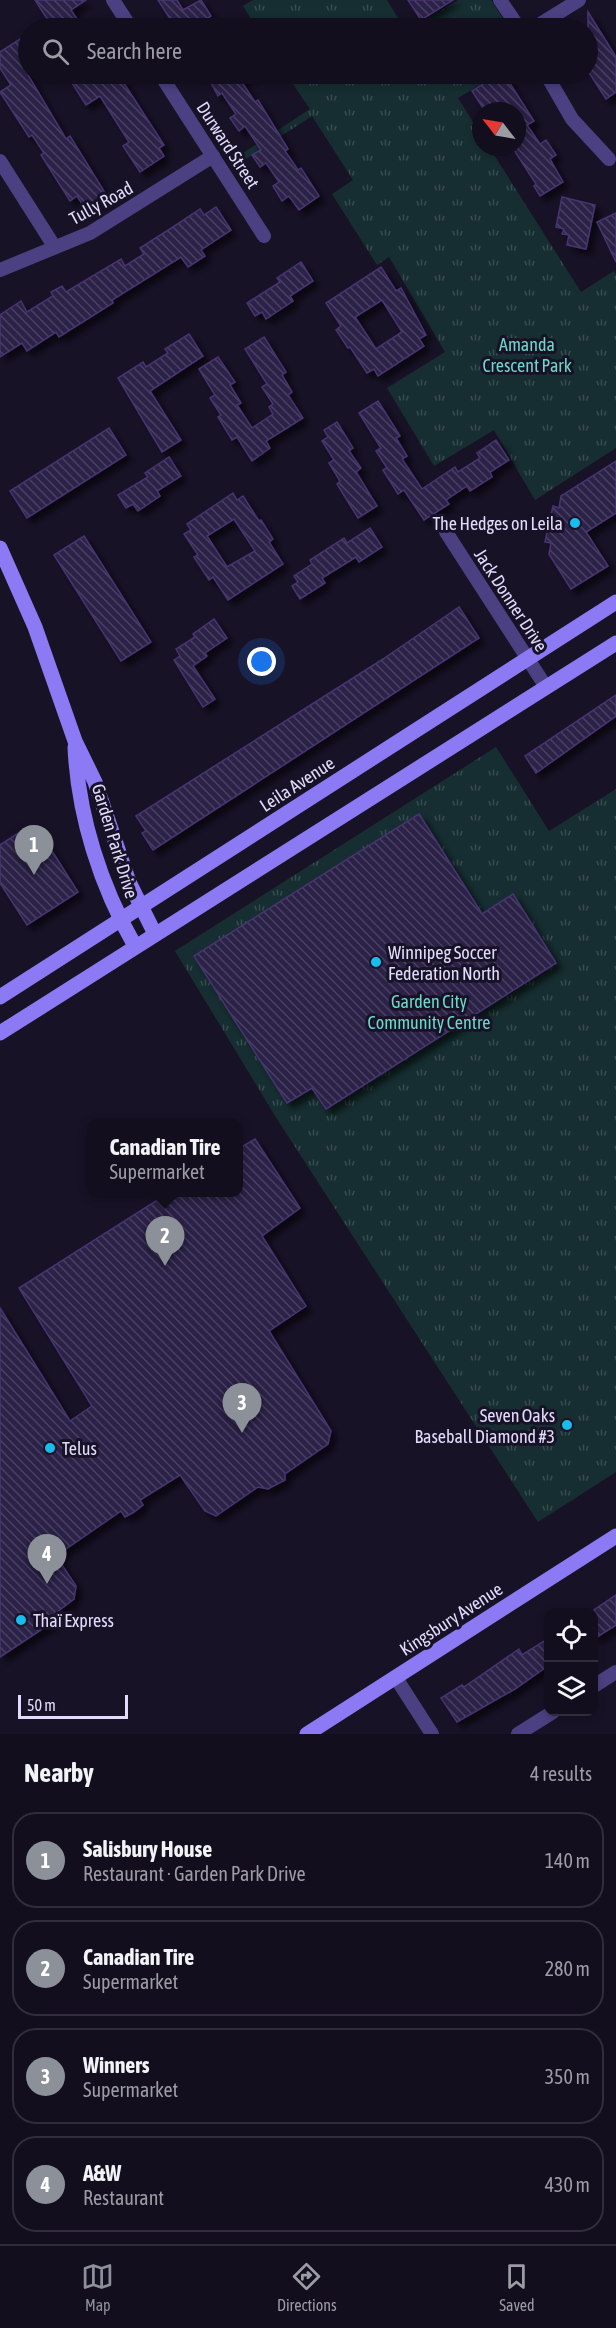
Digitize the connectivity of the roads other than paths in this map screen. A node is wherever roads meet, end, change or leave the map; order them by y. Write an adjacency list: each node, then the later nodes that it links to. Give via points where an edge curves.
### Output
1 (113, 0): 4 (street)
2 (500, 0): 5 (street)
3 (579, 0): 6 (street)
4 (125, 18)
5 (512, 18)
6 (550, 18)
7 (166, 84): 9 (street, Durward Street)
8 (552, 84): 10 (street, via 572,119)
9 (213, 156): 12 (street, Durward Street); 13 (street, Tully Road, via 90,233)
10 (609, 159)
11 (0, 162): 13 (street)
12 (264, 236)
13 (54, 246): 14 (street, Tully Road)
14 (0, 270)
15 (446, 532): 19 (street, Jack Donner Drive)
16 (0, 548): 21 (main road, Garden Park Drive, via 34,627)
17 (616, 602): 19 (main road, Leila Avenue)
18 (616, 643): 20 (main road)
19 (527, 658): 20 (street, Jack Donner Drive); 22 (main road, Leila Avenue)
20 (546, 687): 24 (main road)
21 (75, 741): 22 (main road, Garden Park Drive, via 95,782); 23 (main road, Garden Park Drive, via 77,786 108,894)
22 (140, 908): 23 (main road, Leila Avenue); 24 (main road, Garden Park Drive)
23 (120, 920): 25 (main road, Garden Park Drive); 26 (main road, Leila Avenue)
24 (155, 934): 25 (main road)
25 (135, 946): 27 (main road)
26 (0, 997)
27 (0, 1033)
28 (616, 1536): 30 (main road, Kingsbury Avenue)
29 (616, 1672): 31 (street)
30 (396, 1678): 33 (main road, Kingsbury Avenue); 34 (street)
31 (598, 1683)
32 (547, 1716): 35 (street)
33 (307, 1734)
34 (432, 1734)
35 (518, 1734)

